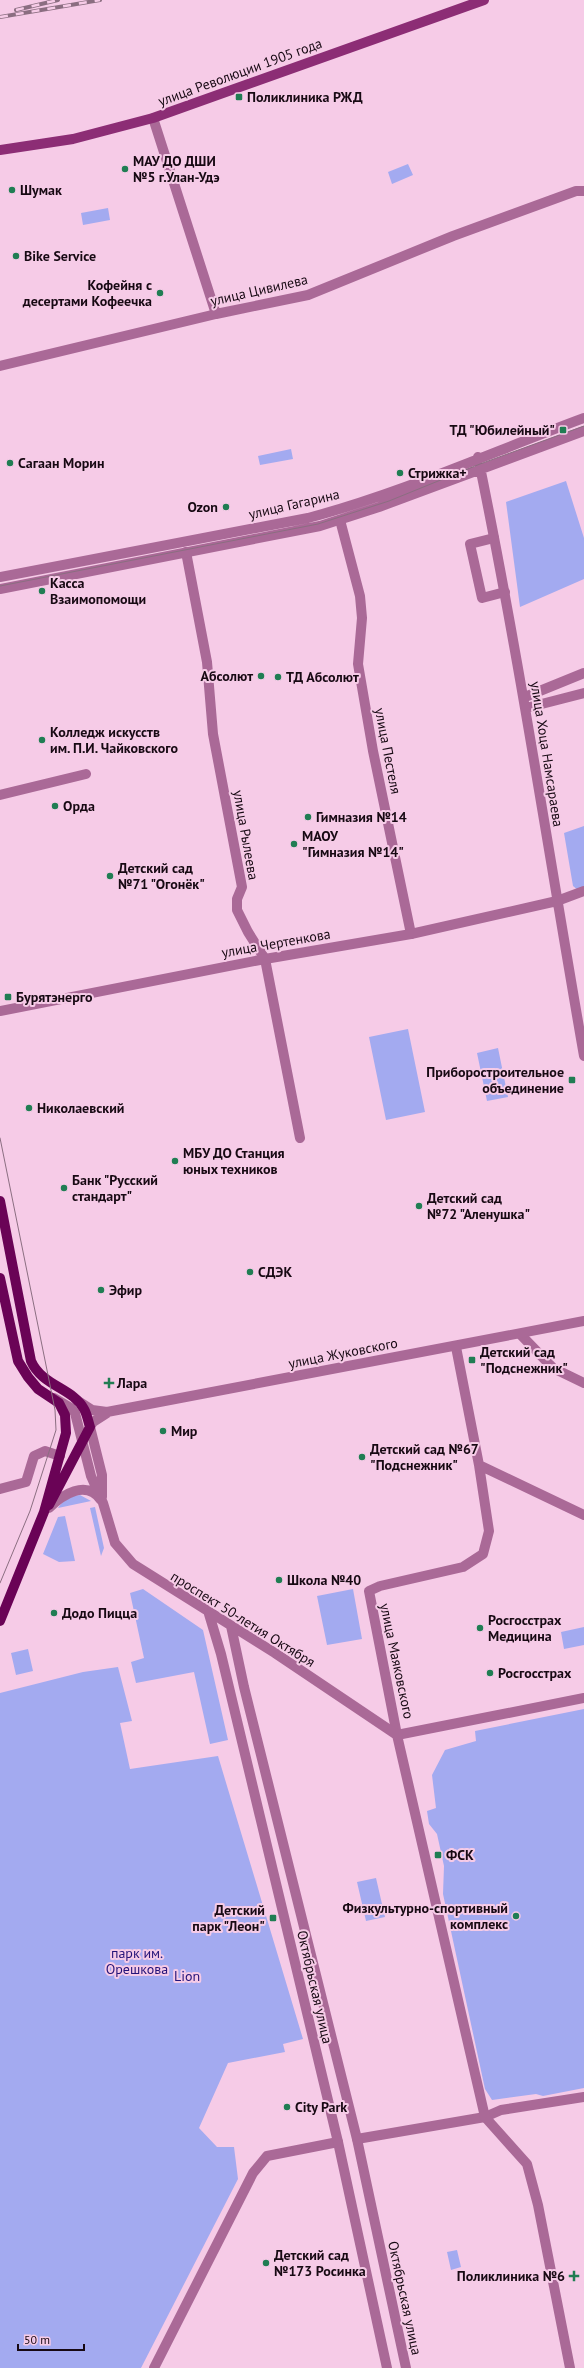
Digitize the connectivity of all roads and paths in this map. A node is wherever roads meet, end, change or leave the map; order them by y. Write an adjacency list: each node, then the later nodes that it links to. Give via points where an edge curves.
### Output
1 (484, 0): 2 (main road, улица Революции 1905 года)
2 (153, 118): 3 (main road, улица Революции 1905 года, via 73,139); 5 (street)
3 (0, 150)
4 (584, 191): 5 (street, улица Цивилева, via 453,236 308,295)
5 (216, 314): 6 (street, улица Цивилева)
6 (0, 366)
7 (584, 418): 9 (street, улица Гагарина)
8 (584, 431): 10 (street, улица Гагарина)
9 (478, 457): 10 (street, улица Хоца Намсараева); 14 (street, улица Гагарина, via 385,494 308,518)
10 (480, 468): 11 (street, улица Гагарина); 12 (street, улица Хоца Намсараева)
11 (340, 520): 13 (street, улица Гагарина); 25 (street, улица Пестеля, via 356,573 362,618 358,664)
12 (494, 538): 16 (street, улица Хоца Намсараева); 16 (street, via 470,544 482,598)
13 (186, 552): 15 (street, улица Гагарина); 26 (street, улица Рылеева, via 207,662 213,734 242,887 237,899 237,910)
14 (0, 577)
15 (0, 589)
16 (505, 592): 19 (street, улица Хоца Намсараева)
17 (584, 672): 19 (street)
18 (584, 693): 20 (street)
19 (525, 697): 20 (street, улица Хоца Намсараева)
20 (526, 708): 24 (street, улица Хоца Намсараева)
21 (86, 774): 22 (street)
22 (0, 795)
23 (584, 891): 24 (street, улица Чертенкова)
24 (556, 901): 25 (street, улица Чертенкова); 28 (street, улица Хоца Намсараева)
25 (410, 934): 26 (street, улица Чертенкова)
26 (265, 959): 27 (street, улица Чертенкова); 29 (street, улица Рылеева)
27 (0, 1010)
28 (584, 1056)
29 (300, 1138)
30 (0, 1200): 37 (main road, via 31,1361 45,1379)
31 (0, 1278): 36 (main road, via 18,1361 38,1389)
32 (584, 1321): 33 (street, улица Жуковского)
33 (521, 1335): 34 (street, улица Жуковского); 35 (street, via 553,1368)
34 (456, 1347): 38 (street, улица Жуковского); 42 (street)
35 (584, 1383)
36 (53, 1398): 40 (street, via 75,1413); 41 (main road, via 59,1403 65,1415 66,1433)
37 (77, 1399): 38 (street, via 92,1410); 39 (main road, via 84,1409)
38 (107, 1412): 39 (street)
39 (90, 1427): 40 (main road); 44 (street, via 102,1475)
40 (82, 1441): 44 (street, via 91,1476); 45 (main road, via 58,1491)
41 (60, 1456): 43 (street, via 45,1451 34,1456 26,1482); 45 (main road)
42 (479, 1465): 46 (street); 53 (street, улица Маяковского, via 489,1531 483,1554 463,1567 380,1586 369,1591)
43 (0, 1489)
44 (102, 1502): 45 (street, via 94,1494 75,1490 62,1495); 47 (street, проспект 50-летия Октября, via 118,1549 149,1576)
45 (44, 1512): 48 (main road)
46 (584, 1515)
47 (209, 1614): 49 (street, проспект 50-летия Октября); 51 (street, Октябрьская улица)
48 (0, 1622)
49 (231, 1626): 50 (street, Октябрьская улица); 53 (street, проспект 50-летия Октября)
50 (244, 1687): 51 (street); 54 (street, Октябрьская улица)
51 (230, 1690): 55 (street, Октябрьская улица)
52 (584, 1698): 53 (street, улица Маяковского)
53 (398, 1735): 59 (street)
54 (265, 1771): 55 (street); 56 (street, Октябрьская улица)
55 (249, 1774): 57 (street, Октябрьская улица)
56 (310, 1952): 57 (street); 60 (street, Октябрьская улица)
57 (293, 1955): 61 (street, Октябрьская улица)
58 (584, 2097): 59 (street, via 501,2110)
59 (485, 2117): 60 (street); 65 (street, via 527,2164 538,2205)
60 (357, 2139): 64 (street, Октябрьская улица)
61 (338, 2142): 62 (street, via 267,2156 257,2168); 63 (street, Октябрьская улица)
62 (154, 2368)
63 (387, 2368)
64 (406, 2368)
65 (570, 2368)

